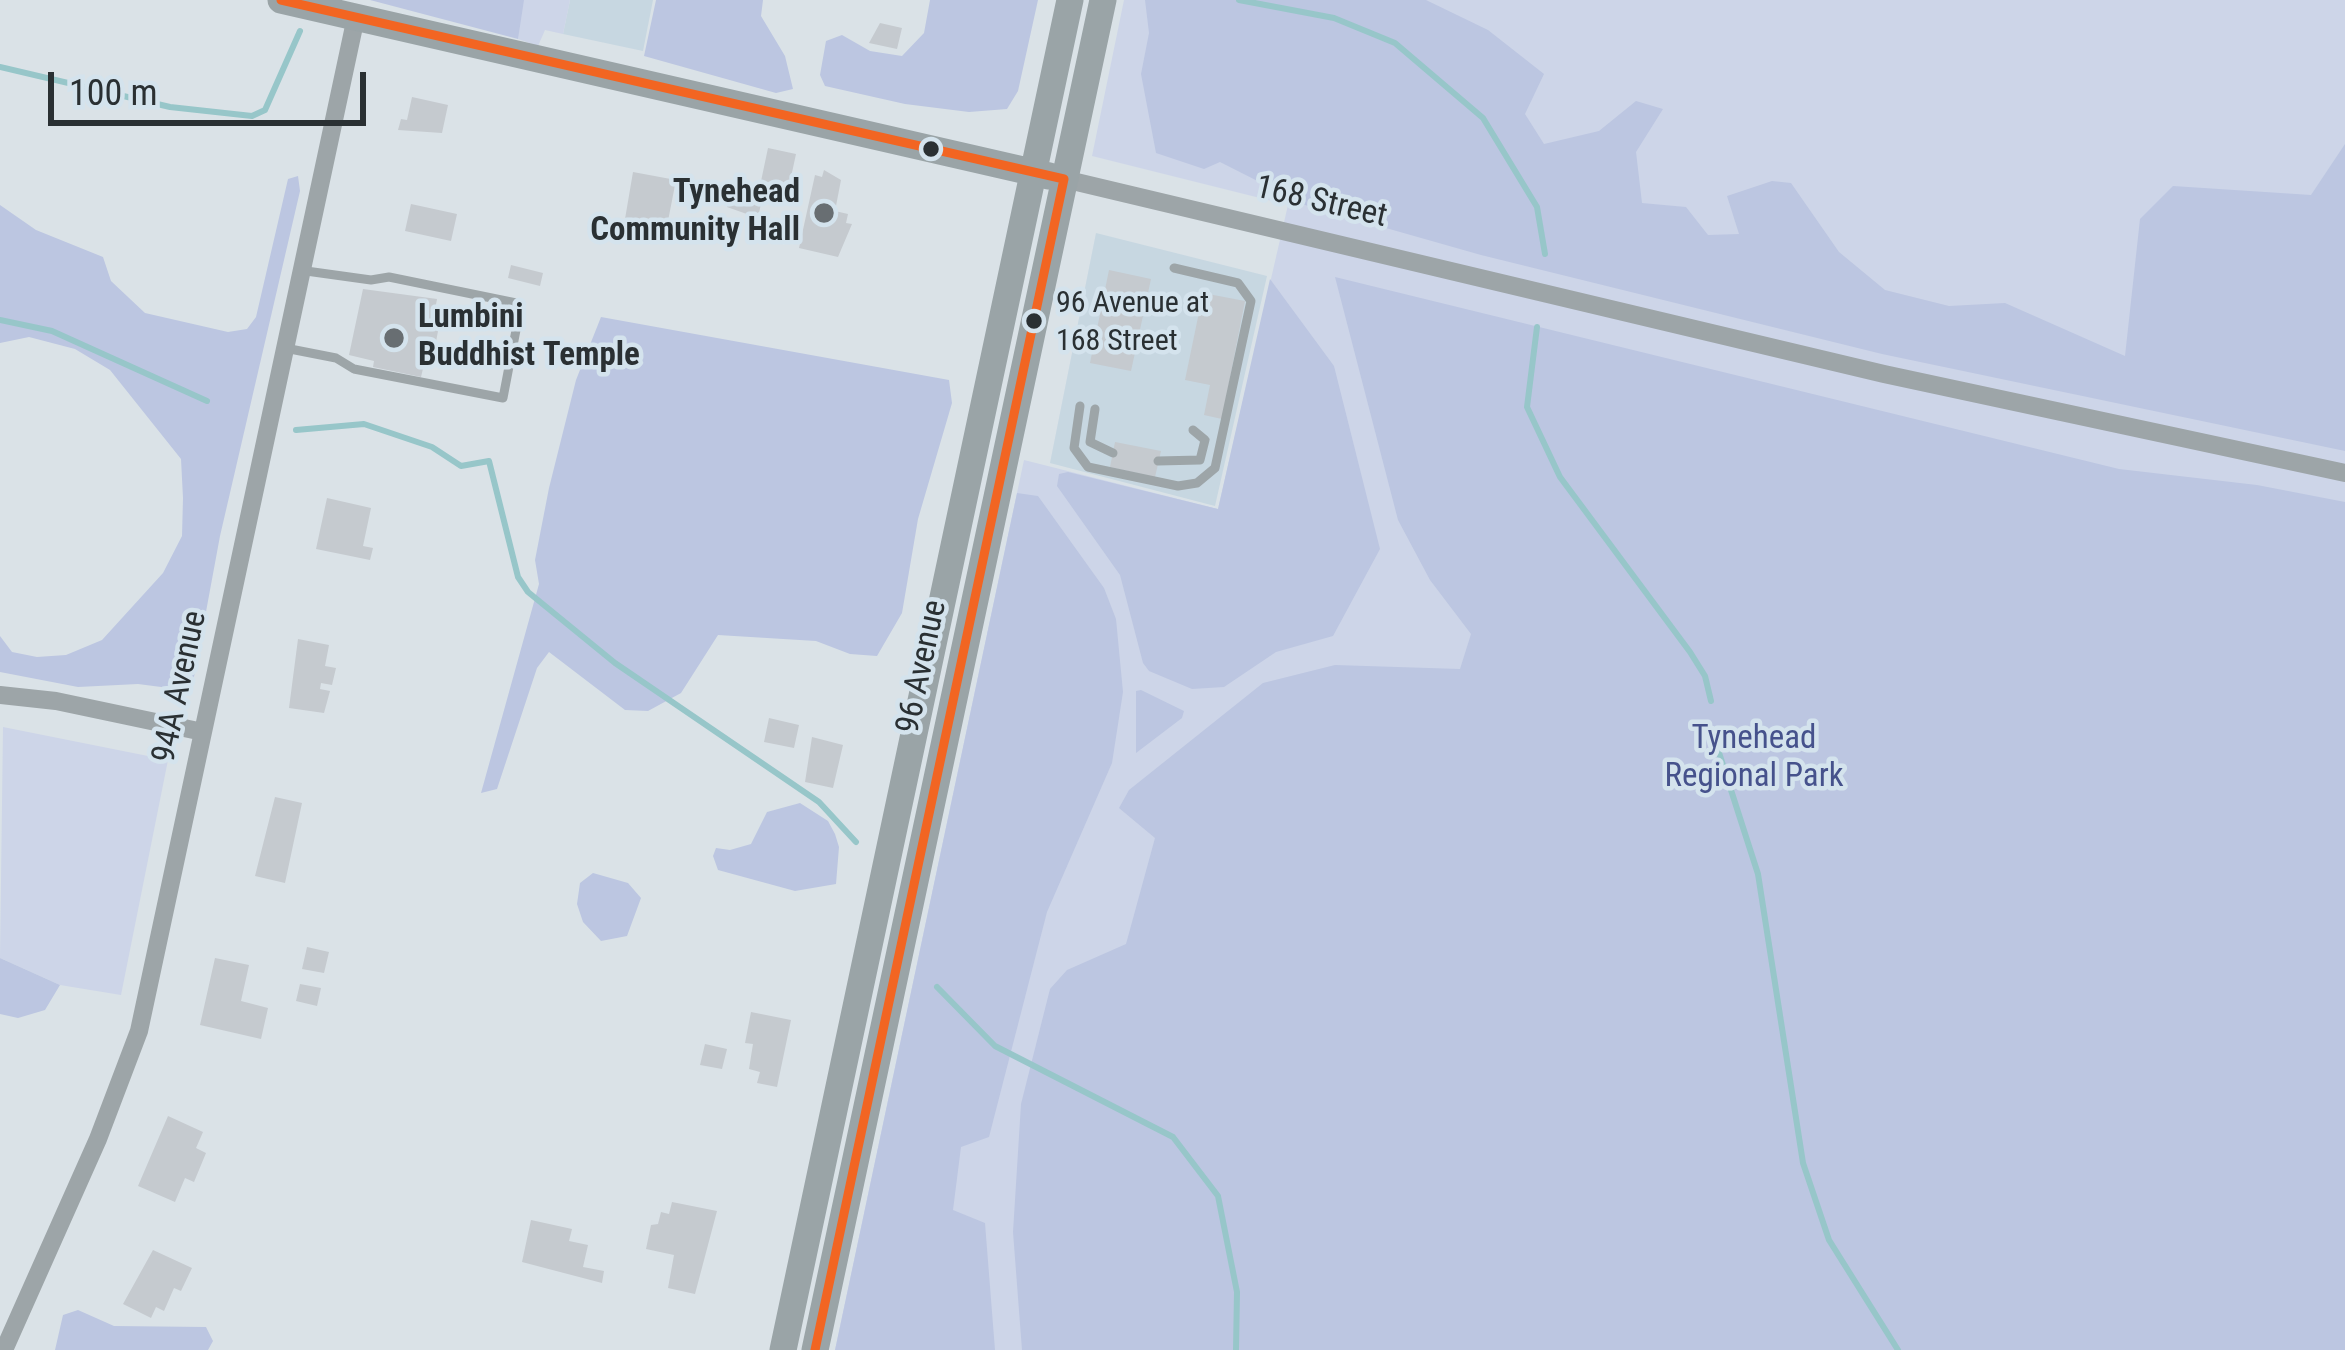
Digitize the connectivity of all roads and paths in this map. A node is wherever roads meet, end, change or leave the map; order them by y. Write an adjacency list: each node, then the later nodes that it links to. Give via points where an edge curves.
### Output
1 (281, 0): 4 (main road, 168 Street)
2 (1070, 0): 5 (main road, 96 Avenue)
3 (1103, 0): 6 (main road, 96 Avenue)
4 (356, 16): 5 (main road, 168 Street); 8 (street, 94A Avenue)
5 (1033, 173): 6 (main road, 168 Street); 19 (main road, 96 Avenue)
6 (1064, 179): 15 (street, 168 Street, via 1884,374); 20 (main road, 96 Avenue)
7 (1174, 268): 10 (lane, via 1238,283 1251,301 1215,468 1178,487 1088,467 1074,448)
8 (299, 270): 9 (street, 94A Avenue); 9 (lane, via 389,277 521,304 502,398)
9 (284, 348): 17 (street, 94A Avenue)
10 (1080, 406)
11 (1095, 409): 13 (lane, via 1090,442)
12 (1192, 430): 14 (lane, via 1205,440 1200,460)
13 (1113, 453)
14 (1158, 461)
15 (2345, 473)
16 (0, 695): 17 (street)
17 (202, 732): 18 (street, 94A Avenue, via 133,1049)
18 (4, 1350)
19 (783, 1350)
20 (815, 1350)

